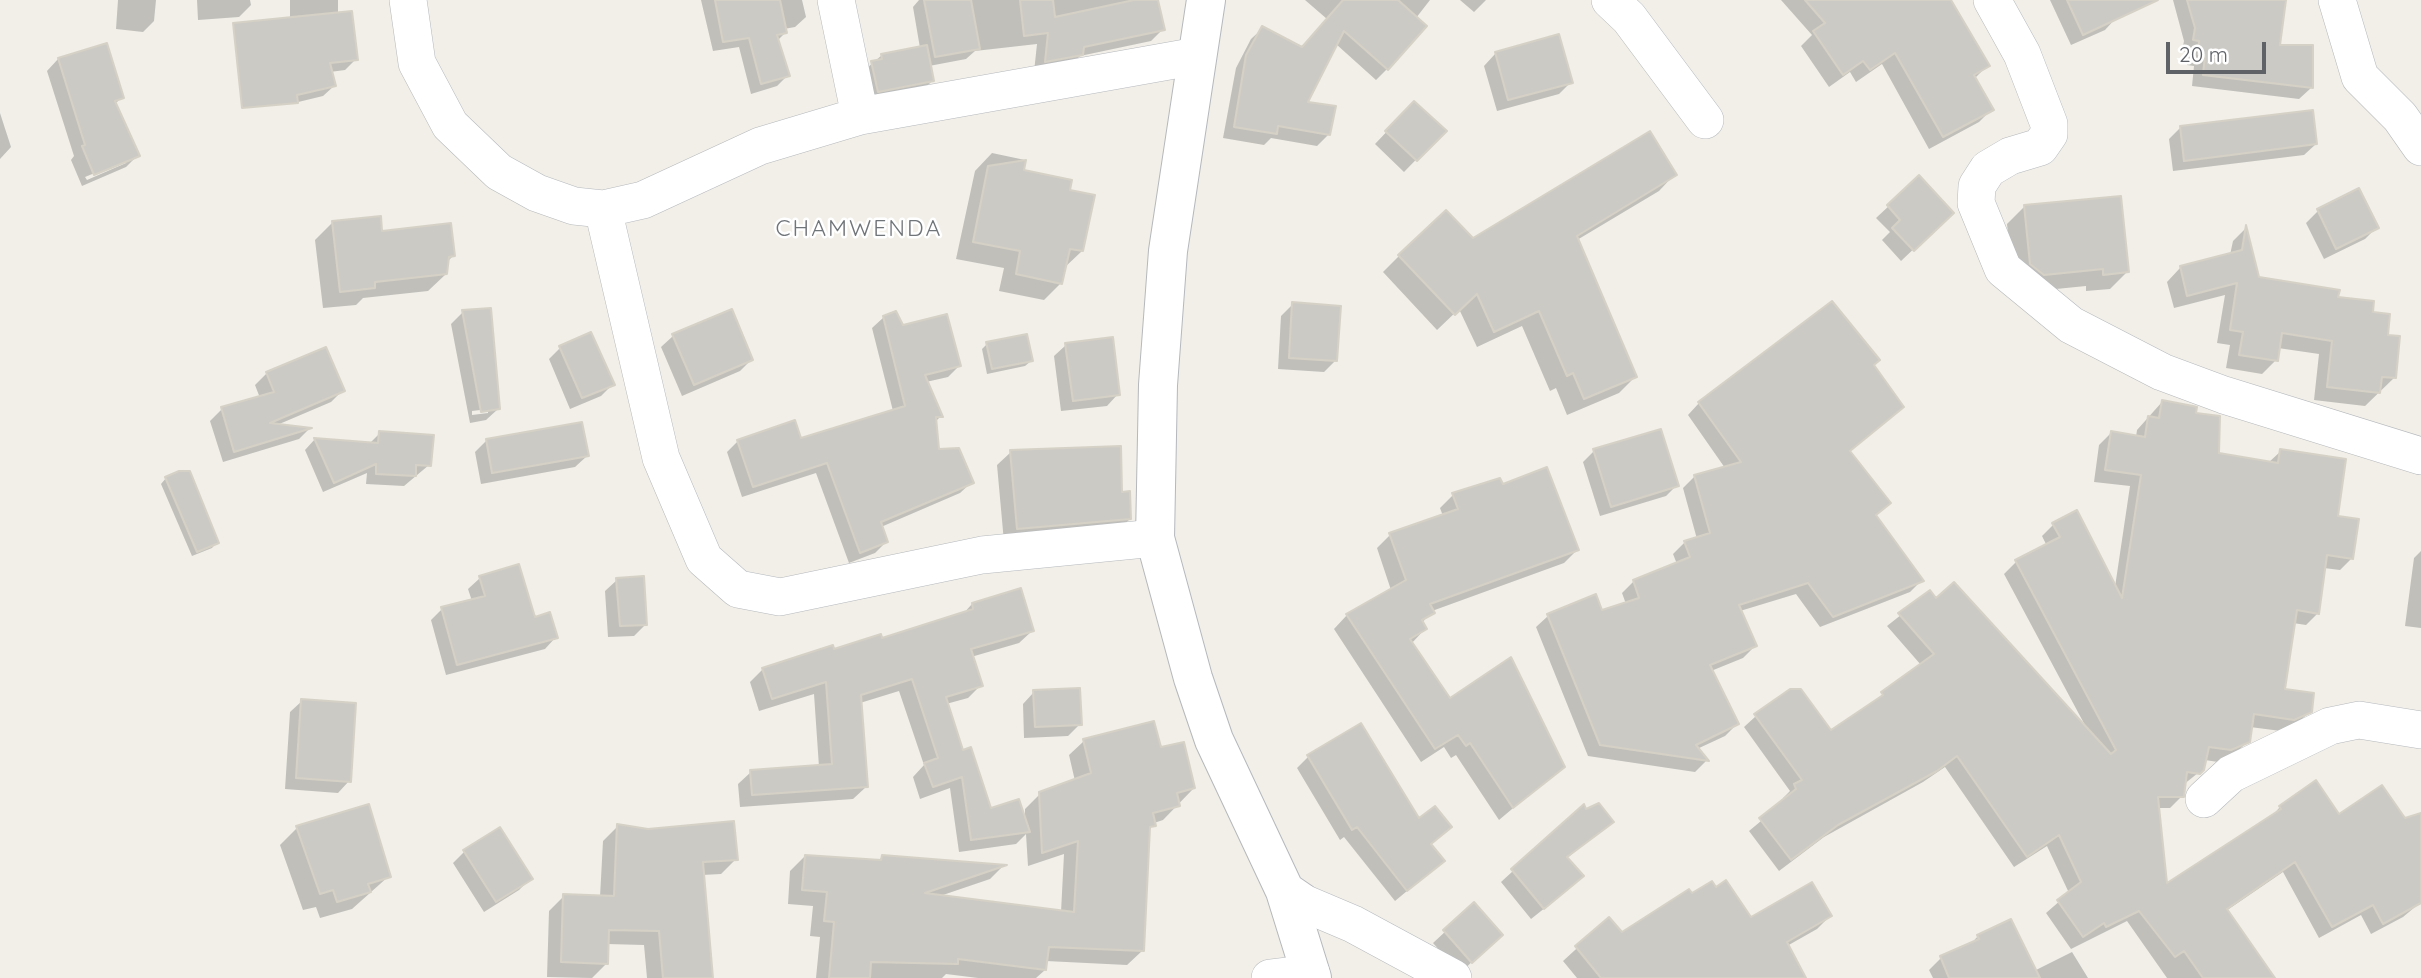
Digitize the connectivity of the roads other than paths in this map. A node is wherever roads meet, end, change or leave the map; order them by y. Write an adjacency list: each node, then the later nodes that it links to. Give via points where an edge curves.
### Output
1 (408, 0): 11 (street, via 417,63 450,125 499,172 537,193 574,206)
2 (836, 0): 8 (street)
3 (1206, 0): 7 (street)
4 (1610, 0): 9 (street)
5 (1992, 0): 12 (street, via 2022,54 2049,124 2049,134 2040,147 1988,169 1977,186 1976,203 2003,269 2071,325 2162,372)
6 (2337, 0): 10 (street, via 2360,77 2400,117)
7 (1197, 56): 8 (street); 13 (street, via 1168,251 1158,384)
8 (860, 116): 11 (street, via 760,146 643,200)
9 (1704, 120)
10 (2421, 147)
11 (603, 209): 13 (street, via 661,458 704,559 738,589 780,597 982,555)
12 (2421, 456)
13 (1155, 538): 16 (street, via 1214,740)
14 (2421, 730): 15 (street, via 2359,720 2330,726 2231,774)
15 (2204, 799)
16 (1293, 897): 17 (street); 19 (street)
17 (1312, 975): 18 (street)
18 (1270, 978)
19 (1453, 978)

